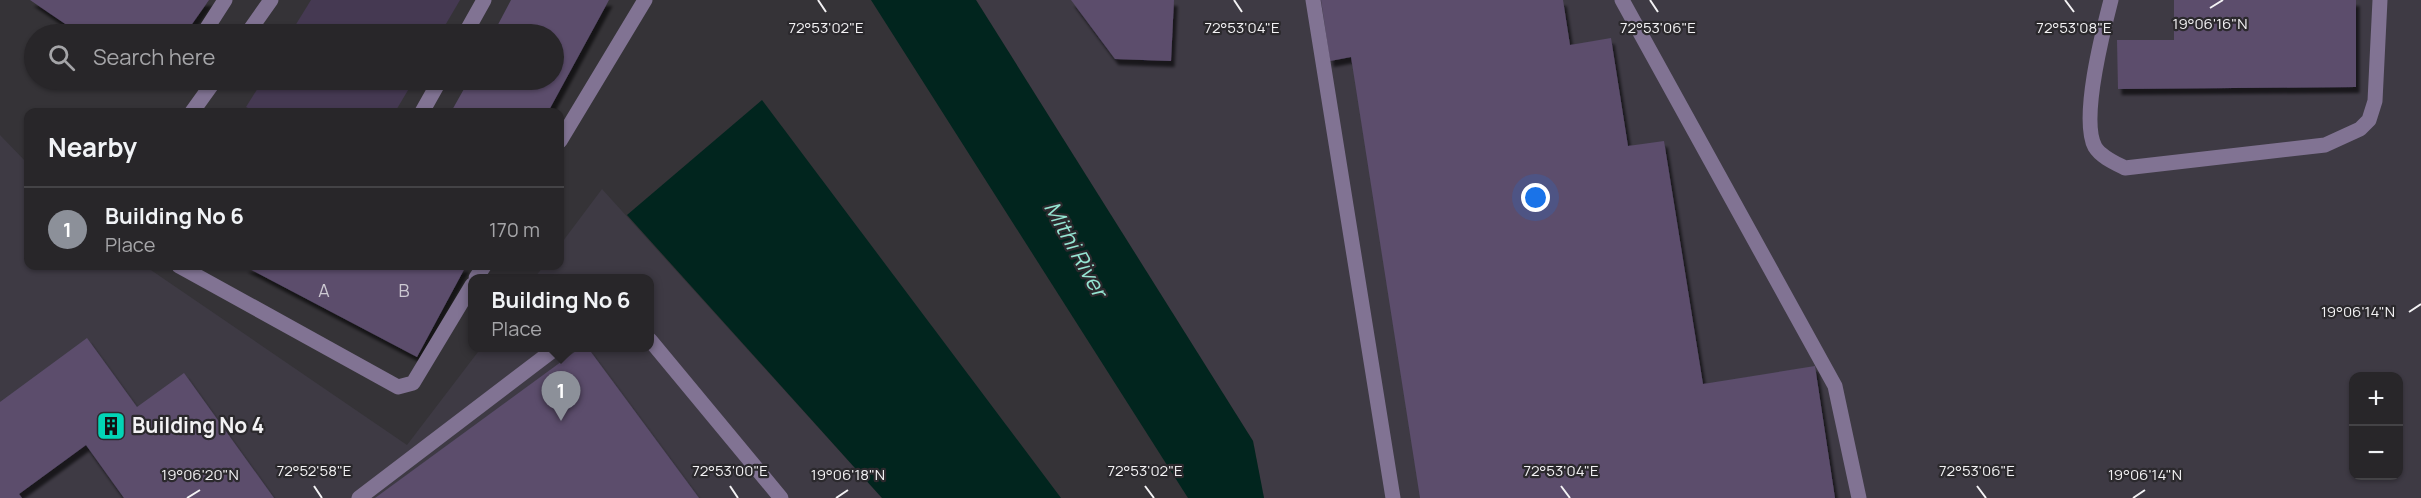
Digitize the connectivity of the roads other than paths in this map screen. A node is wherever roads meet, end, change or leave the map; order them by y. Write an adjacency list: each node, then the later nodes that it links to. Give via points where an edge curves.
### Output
1 (225, 0): 9 (street)
2 (271, 0): 10 (street)
3 (484, 0): 11 (street)
4 (645, 0): 16 (street)
5 (1313, 0): 23 (street)
6 (1623, 0): 24 (street, via 1835,386)
7 (2111, 0): 8 (street, via 2097,58 2091,127 2095,147 2111,162 2125,168 2325,145 2360,129 2370,120 2375,101)
8 (2380, 0)
9 (210, 24)
10 (254, 24)
11 (471, 24)
12 (208, 90): 14 (street)
13 (434, 90): 15 (street)
14 (195, 108)
15 (424, 108)
16 (564, 134)
17 (186, 270): 18 (street, via 398,387 413,383)
18 (468, 292)
19 (654, 345): 22 (street)
20 (551, 352): 21 (street)
21 (359, 498)
22 (781, 498)
23 (1393, 498)
24 (1858, 498)

